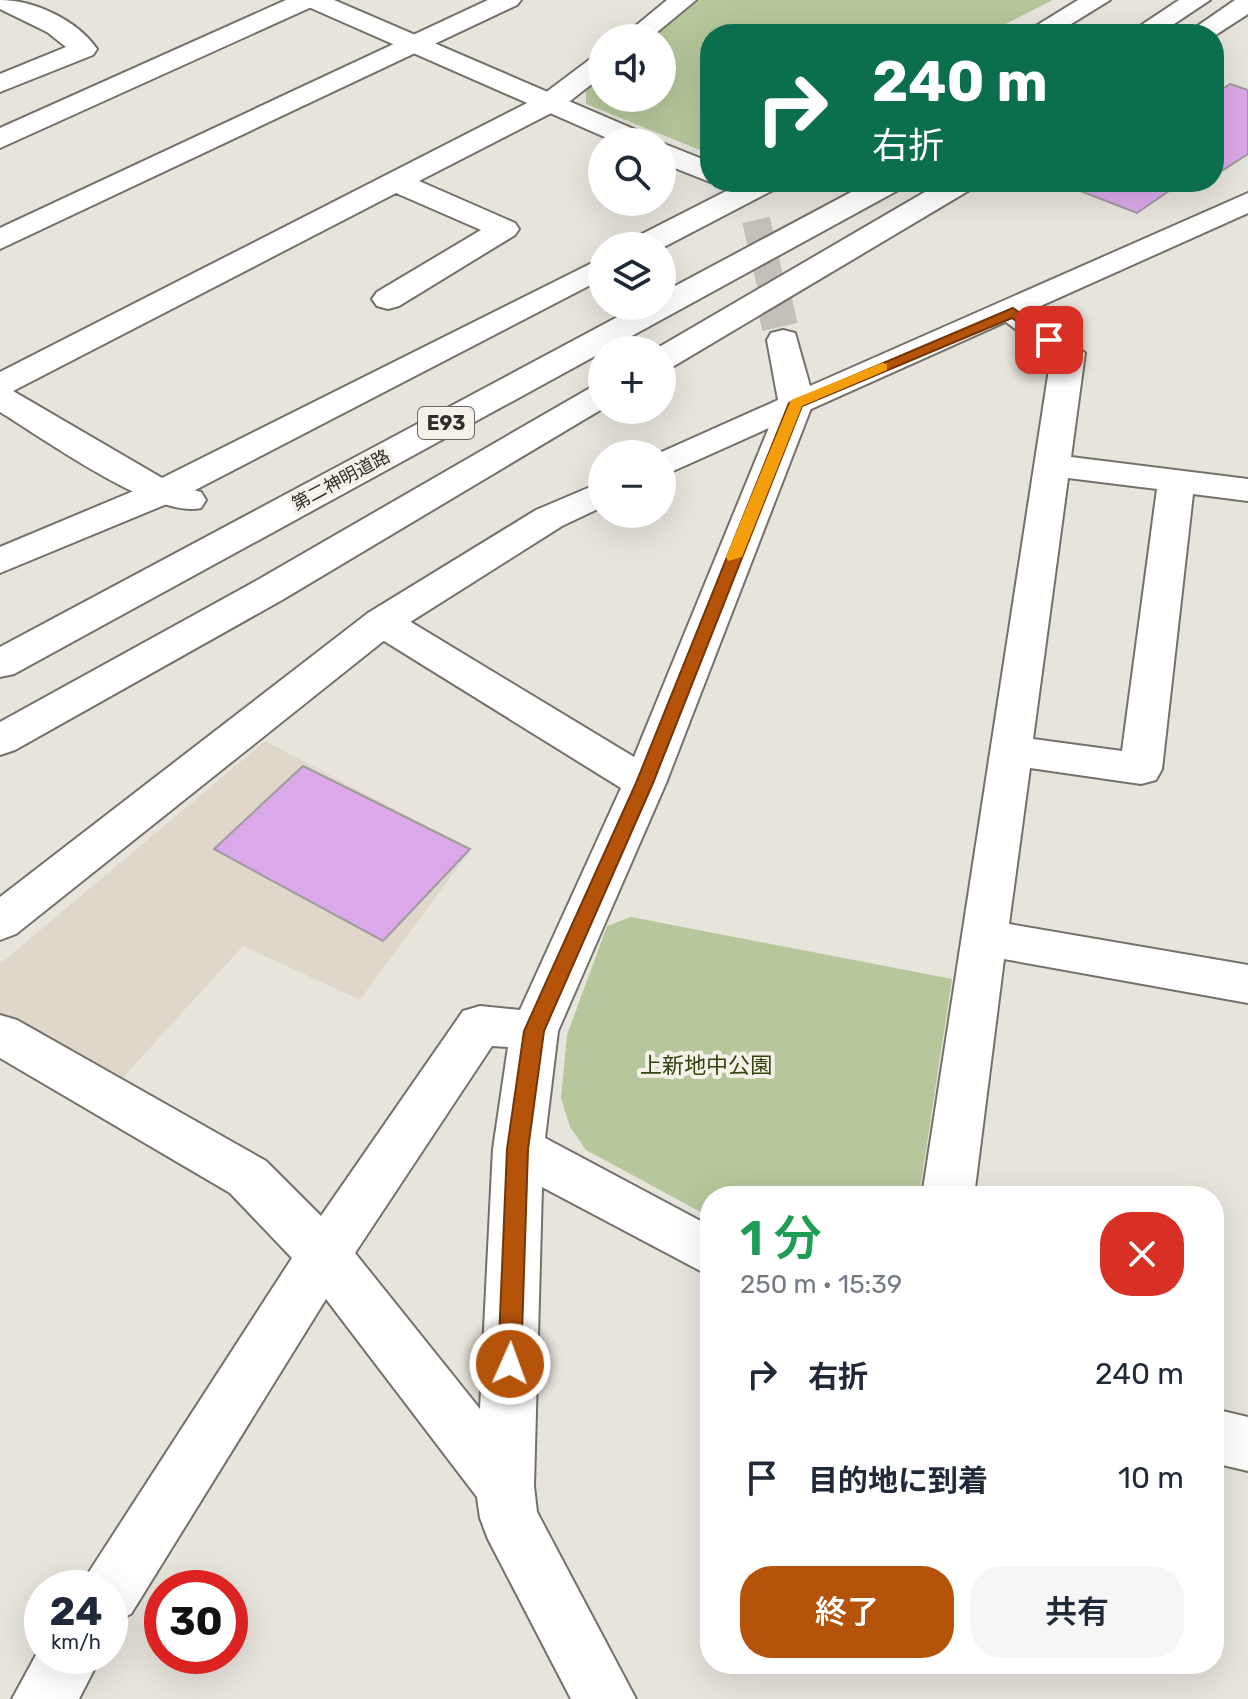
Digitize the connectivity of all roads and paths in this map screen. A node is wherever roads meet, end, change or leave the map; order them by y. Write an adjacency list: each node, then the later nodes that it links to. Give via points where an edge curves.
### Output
1 (2, 0): 15 (main road, via 56,26 84,49)
2 (307, 0): 18 (main road)
3 (313, 0): 13 (main road)
4 (508, 0): 13 (main road)
5 (683, 0): 9 (main road)
6 (1097, 0): 10 (main road)
7 (1197, 0): 11 (main road)
8 (1248, 3): 12 (main road)
9 (652, 24)
10 (1054, 24)
11 (1157, 24)
12 (1215, 24)
13 (419, 43): 16 (main road); 27 (main road)
14 (588, 74): 16 (main road)
15 (0, 84)
16 (551, 102): 17 (main road); 21 (main road)
17 (609, 128)
18 (0, 139)
19 (676, 158): 20 (main road)
20 (700, 169)
21 (396, 182): 29 (main road, via 504,229); 33 (main road)
22 (873, 192): 45 (main road, 第二神明道路 / E93)
23 (946, 192): 32 (main road)
24 (751, 194): 26 (main road)
25 (1248, 202): 30 (main road)
26 (672, 232)
27 (0, 240)
28 (588, 274): 41 (main road)
29 (388, 299)
30 (1013, 312): 36 (main road); 38 (main road, via 1068,353)
31 (783, 340): 36 (main road)
32 (676, 351)
33 (0, 385)
34 (0, 398): 41 (main road)
35 (588, 403): 46 (main road, E93)
36 (796, 403): 37 (main road); 48 (main road)
37 (676, 459)
38 (1050, 465): 39 (main road); 47 (main road)
39 (1176, 481): 40 (main road); 47 (main road, via 1141,769)
40 (1248, 490)
41 (174, 496): 43 (main road)
42 (588, 500): 44 (main road, via 549,518)
43 (0, 561)
44 (382, 622): 48 (main road); 49 (main road)
45 (0, 664)
46 (0, 740)
47 (1010, 750): 50 (main road)
48 (645, 783): 52 (main road)
49 (0, 922)
50 (984, 938): 51 (main road); 55 (main road)
51 (1248, 984)
52 (534, 1031): 54 (main road); 57 (main road, via 480,1025)
53 (0, 1034): 57 (main road, via 248,1177)
54 (518, 1149): 56 (main road); 60 (main road)
55 (949, 1186)
56 (700, 1247)
57 (324, 1255): 60 (main road); 61 (main road)
58 (1224, 1438): 59 (main road)
59 (1248, 1444)
60 (505, 1486): 64 (main road, via 509,1518)
61 (125, 1570)
62 (59, 1674): 63 (main road)
63 (43, 1699)
64 (605, 1699)

